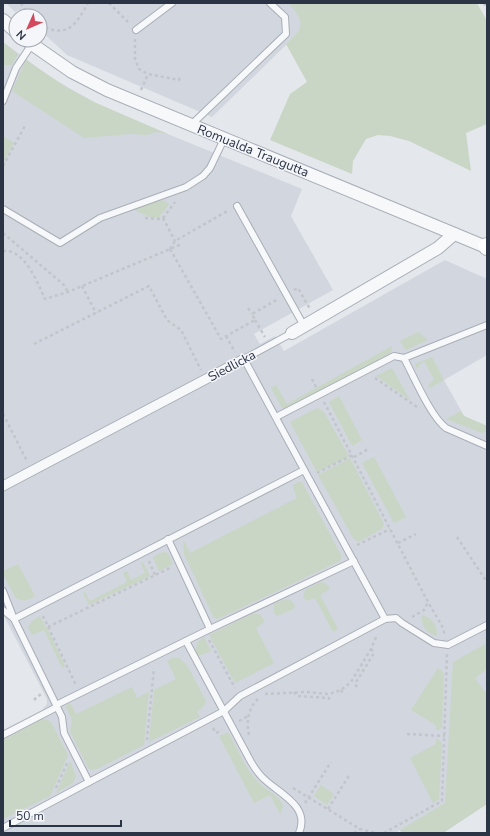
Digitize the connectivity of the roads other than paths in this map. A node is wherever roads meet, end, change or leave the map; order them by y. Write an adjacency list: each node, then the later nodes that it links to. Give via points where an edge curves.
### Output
1 (172, 3): 3 (lane)
2 (270, 3): 9 (lane, via 285,17 286,34)
3 (136, 30)
4 (26, 48): 7 (lane)
5 (38, 48): 9 (street, Romualda Traugutta, via 72,72 100,87)
6 (3, 80): 7 (lane)
7 (9, 85): 8 (lane)
8 (3, 101)
9 (191, 126): 10 (street, Romualda Traugutta)
10 (224, 139): 12 (lane, via 210,168 186,187 100,218 60,243); 13 (street, Romualda Traugutta)
11 (237, 206): 16 (lane)
12 (3, 210)
13 (454, 234): 14 (street, Romualda Traugutta); 16 (street, Siedlicka, via 438,248)
14 (487, 247)
15 (487, 325): 18 (lane)
16 (304, 326): 17 (street, Siedlicka)
17 (292, 333): 19 (lane, Siedlicka)
18 (404, 358): 20 (lane, via 394,356); 21 (lane, via 441,424)
19 (244, 359): 20 (lane); 23 (street, Siedlicka)
20 (276, 417): 22 (lane)
21 (487, 446)
22 (304, 470): 24 (lane); 25 (lane)
23 (3, 486)
24 (168, 539): 28 (lane); 31 (lane)
25 (354, 561): 29 (lane); 31 (lane)
26 (3, 591): 28 (lane)
27 (3, 610): 28 (lane)
28 (14, 619): 33 (lane)
29 (385, 619): 30 (lane, via 396,618 434,643 448,645); 34 (lane, via 240,696)
30 (487, 625)
31 (207, 630): 32 (lane)
32 (186, 641): 33 (lane); 34 (lane)
33 (57, 706): 35 (lane); 36 (lane, via 64,733)
34 (224, 711): 36 (lane); 38 (lane, via 251,762 262,777 295,803 301,816)
35 (3, 735)
36 (89, 782): 37 (lane)
37 (3, 828)
38 (299, 833)

